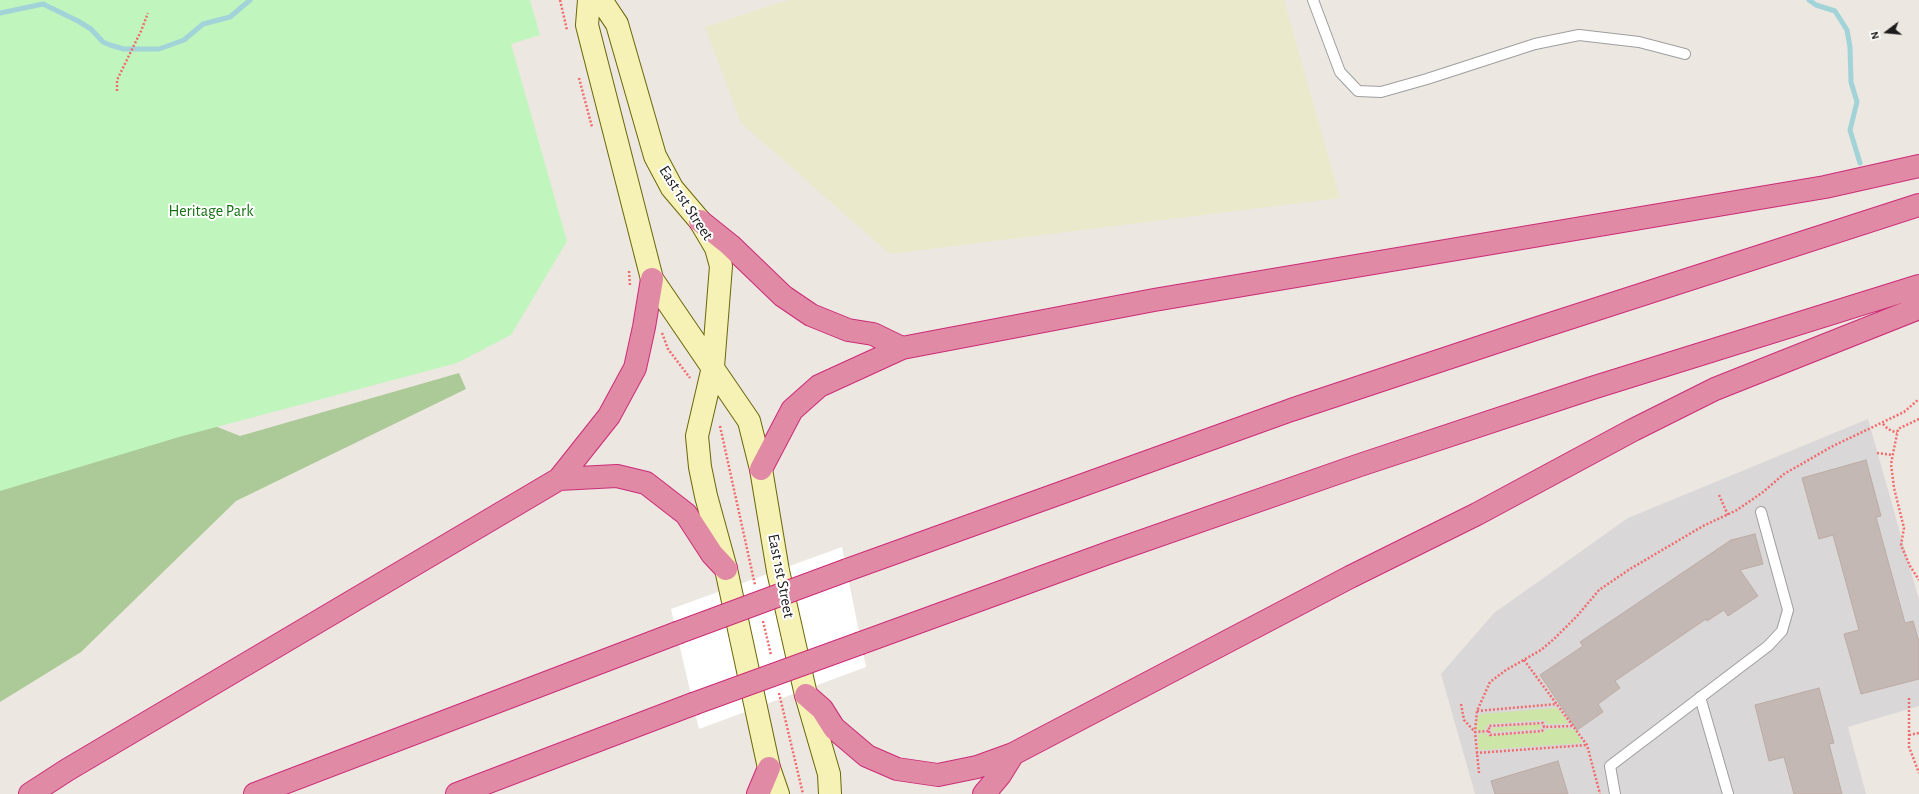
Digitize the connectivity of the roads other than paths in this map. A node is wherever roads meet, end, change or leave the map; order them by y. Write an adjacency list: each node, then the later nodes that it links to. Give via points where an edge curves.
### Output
1 (589, 0): 8 (main road, East 1st Street, via 587,25)
2 (601, 0): 7 (main road, East 1st Street, via 617,24 656,156 672,188)
3 (1313, 0): 4 (lane, via 1340,72 1358,91 1381,92 1535,44 1579,35 1639,42)
4 (1685, 54)
5 (1919, 166): 11 (highway, via 1825,187 1154,300)
6 (1919, 205): 22 (highway, bridge, via 1299,408 677,632)
7 (700, 221): 11 (highway, via 730,245 783,296 812,315 848,330 873,334); 12 (main road, East 1st Street, via 716,248 721,266)
8 (652, 279): 12 (main road, East 1st Street); 14 (highway, via 635,368 609,416)
9 (1919, 286): 23 (highway, bridge, via 1592,388 1110,552 693,704)
10 (1919, 308): 19 (highway, via 1715,389)
11 (902, 348): 13 (highway, via 819,386 792,410)
12 (713, 367): 13 (main road, East 1st Street, via 749,422); 16 (main road, East 1st Street, via 697,436 706,496)
13 (761, 469): 17 (main road, East 1st Street, via 778,571)
14 (559, 479): 16 (highway, via 616,476 646,483 686,514 712,554); 21 (highway)
15 (1761, 512): 18 (lane, via 1788,610 1782,631 1768,646)
16 (726, 569): 20 (main road, East 1st Street)
17 (806, 695): 19 (highway, via 822,709 834,728 867,756 897,769 938,775 977,767); 26 (main road, East 1st Street, via 829,774)
18 (1700, 697): 28 (lane, via 1610,766); 29 (lane)
19 (1013, 754): 27 (highway)
20 (769, 768): 24 (highway); 25 (main road, East 1st Street)
21 (30, 794)
22 (255, 794)
23 (457, 794)
24 (758, 794)
25 (778, 794)
26 (830, 794)
27 (984, 794)
28 (1614, 794)
29 (1728, 794)

